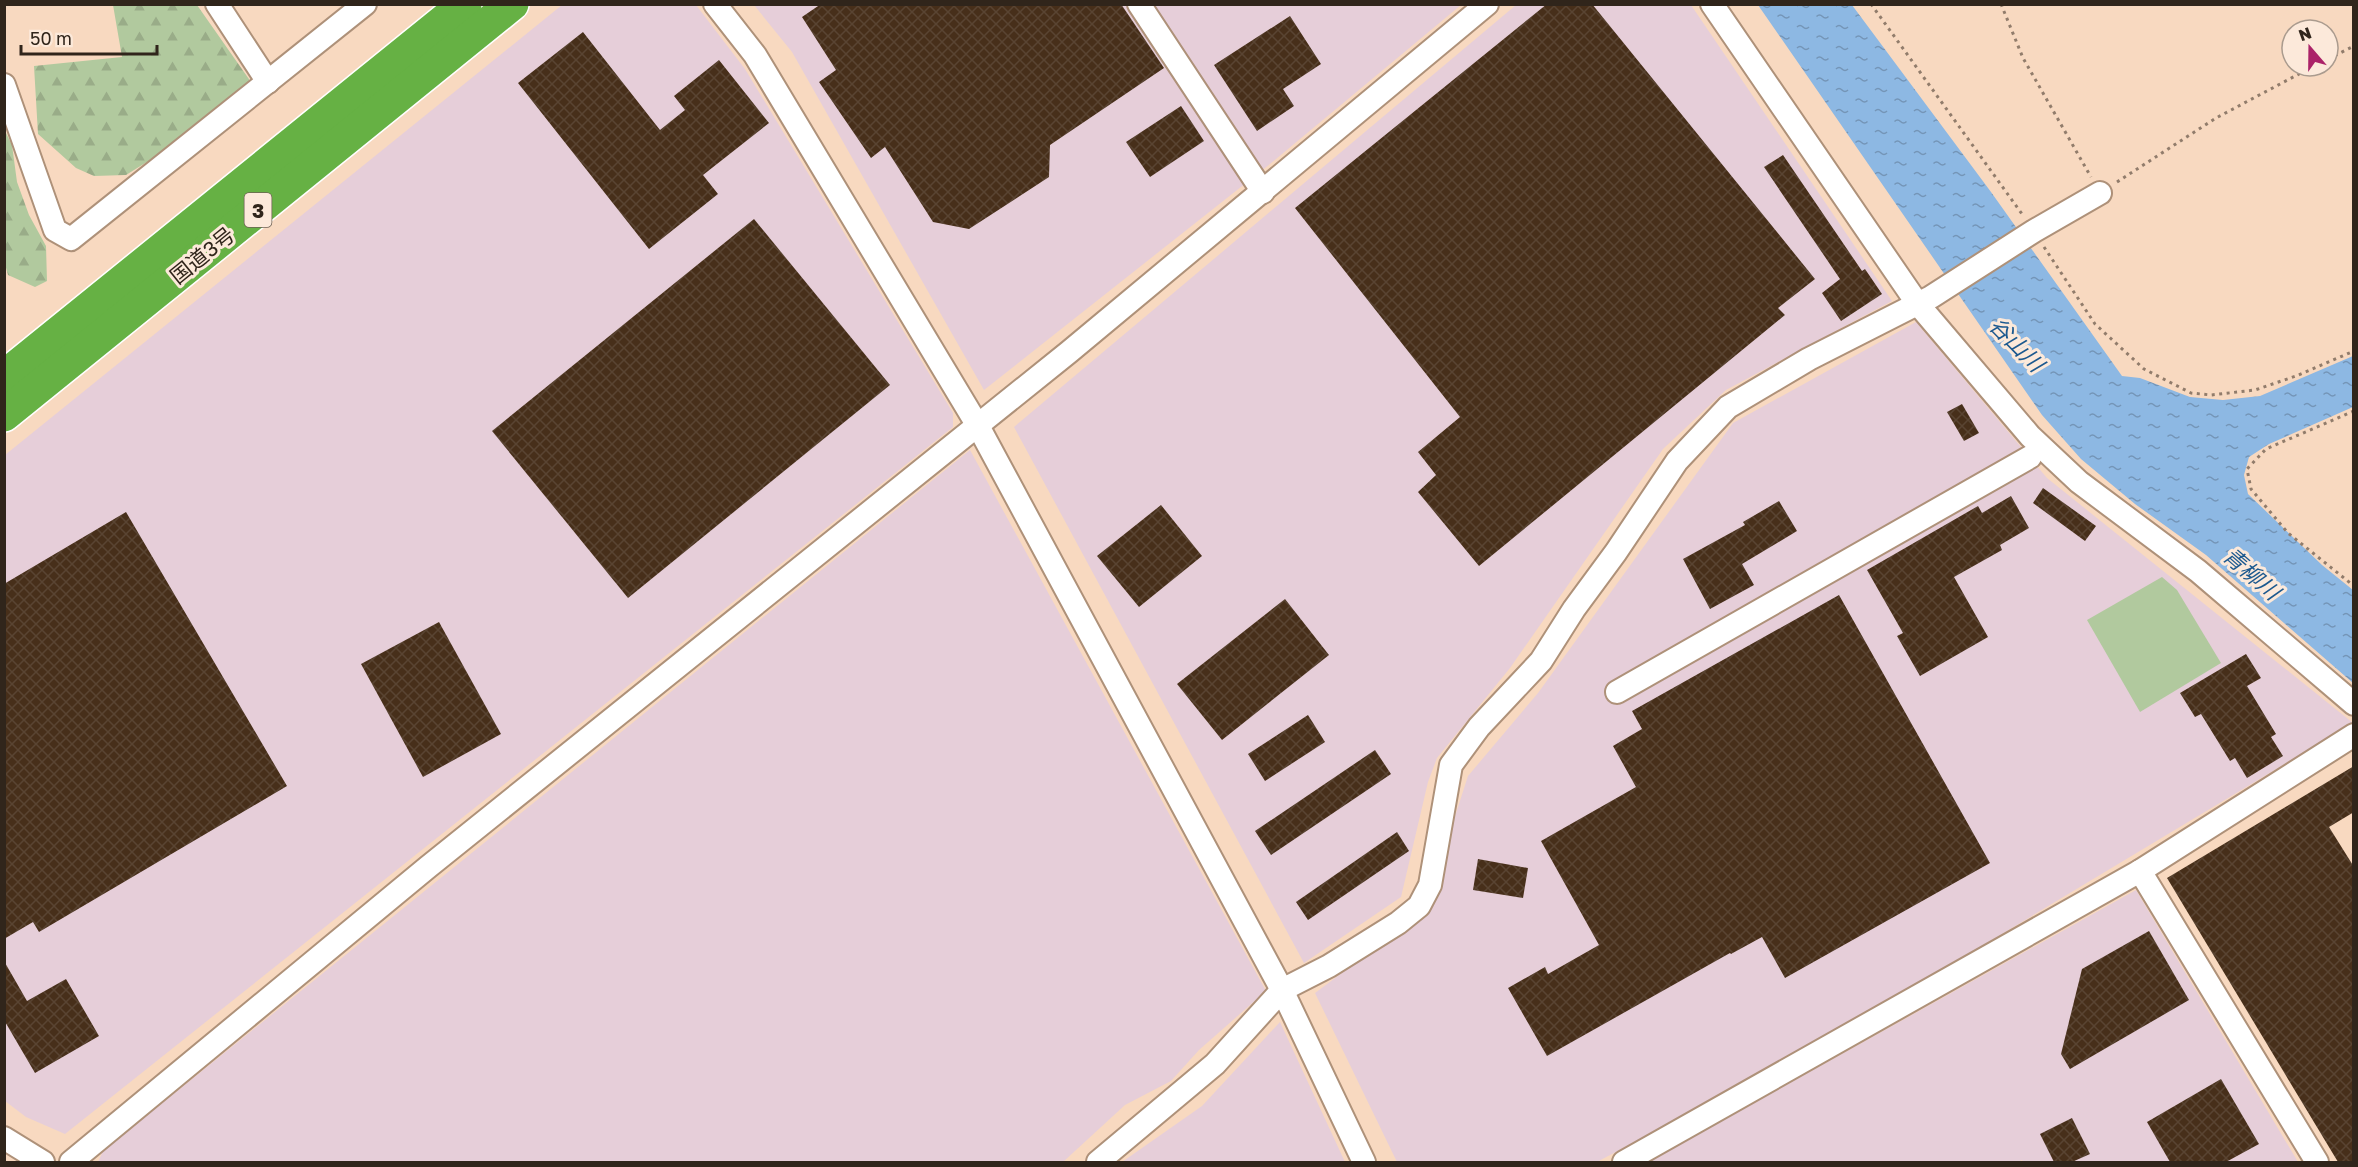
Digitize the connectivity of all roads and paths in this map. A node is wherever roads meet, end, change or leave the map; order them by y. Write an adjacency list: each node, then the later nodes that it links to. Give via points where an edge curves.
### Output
1 (217, 4): 14 (street)
2 (365, 4): 14 (street)
3 (465, 4): 21 (highway, 国道3号 / 3)
4 (512, 4): 23 (highway, 国道3号 / 3)
5 (716, 4): 24 (street, via 756,55)
6 (1138, 4): 16 (street)
7 (1486, 4): 16 (street)
8 (1712, 4): 19 (street)
9 (1871, 4): 18 (path)
10 (2001, 4): 17 (path, via 2023,58)
11 (2354, 46): 12 (path)
12 (2340, 53)
13 (2291, 78): 17 (path, via 2216,118)
14 (268, 82): 15 (street, via 71,239 55,230)
15 (4, 86)
16 (1263, 192): 24 (street)
17 (2100, 193): 18 (street)
18 (2034, 231): 19 (street); 20 (path, via 2095,324 2144,369 2191,393 2254,390)
19 (1924, 300): 28 (street, via 2030,436 2079,482 2198,571); 31 (street, via 1809,359 1728,407 1677,461 1541,661 1479,727 1451,765 1430,885 1419,906 1329,966)
20 (2354, 351)
21 (4, 377)
22 (2354, 411): 26 (path, via 2266,449 2247,469 2251,489 2288,533)
23 (4, 415)
24 (978, 426): 31 (street); 34 (street, via 428,867)
25 (2030, 457): 27 (street)
26 (2354, 586)
27 (1617, 692)
28 (2354, 704)
29 (2354, 735): 30 (street)
30 (2140, 871): 37 (street); 38 (street)
31 (1282, 990): 35 (street, via 1215,1064); 36 (street)
32 (4, 1138): 33 (street)
33 (43, 1162)
34 (71, 1162)
35 (1098, 1162)
36 (1364, 1162)
37 (1624, 1162)
38 (2317, 1162)

